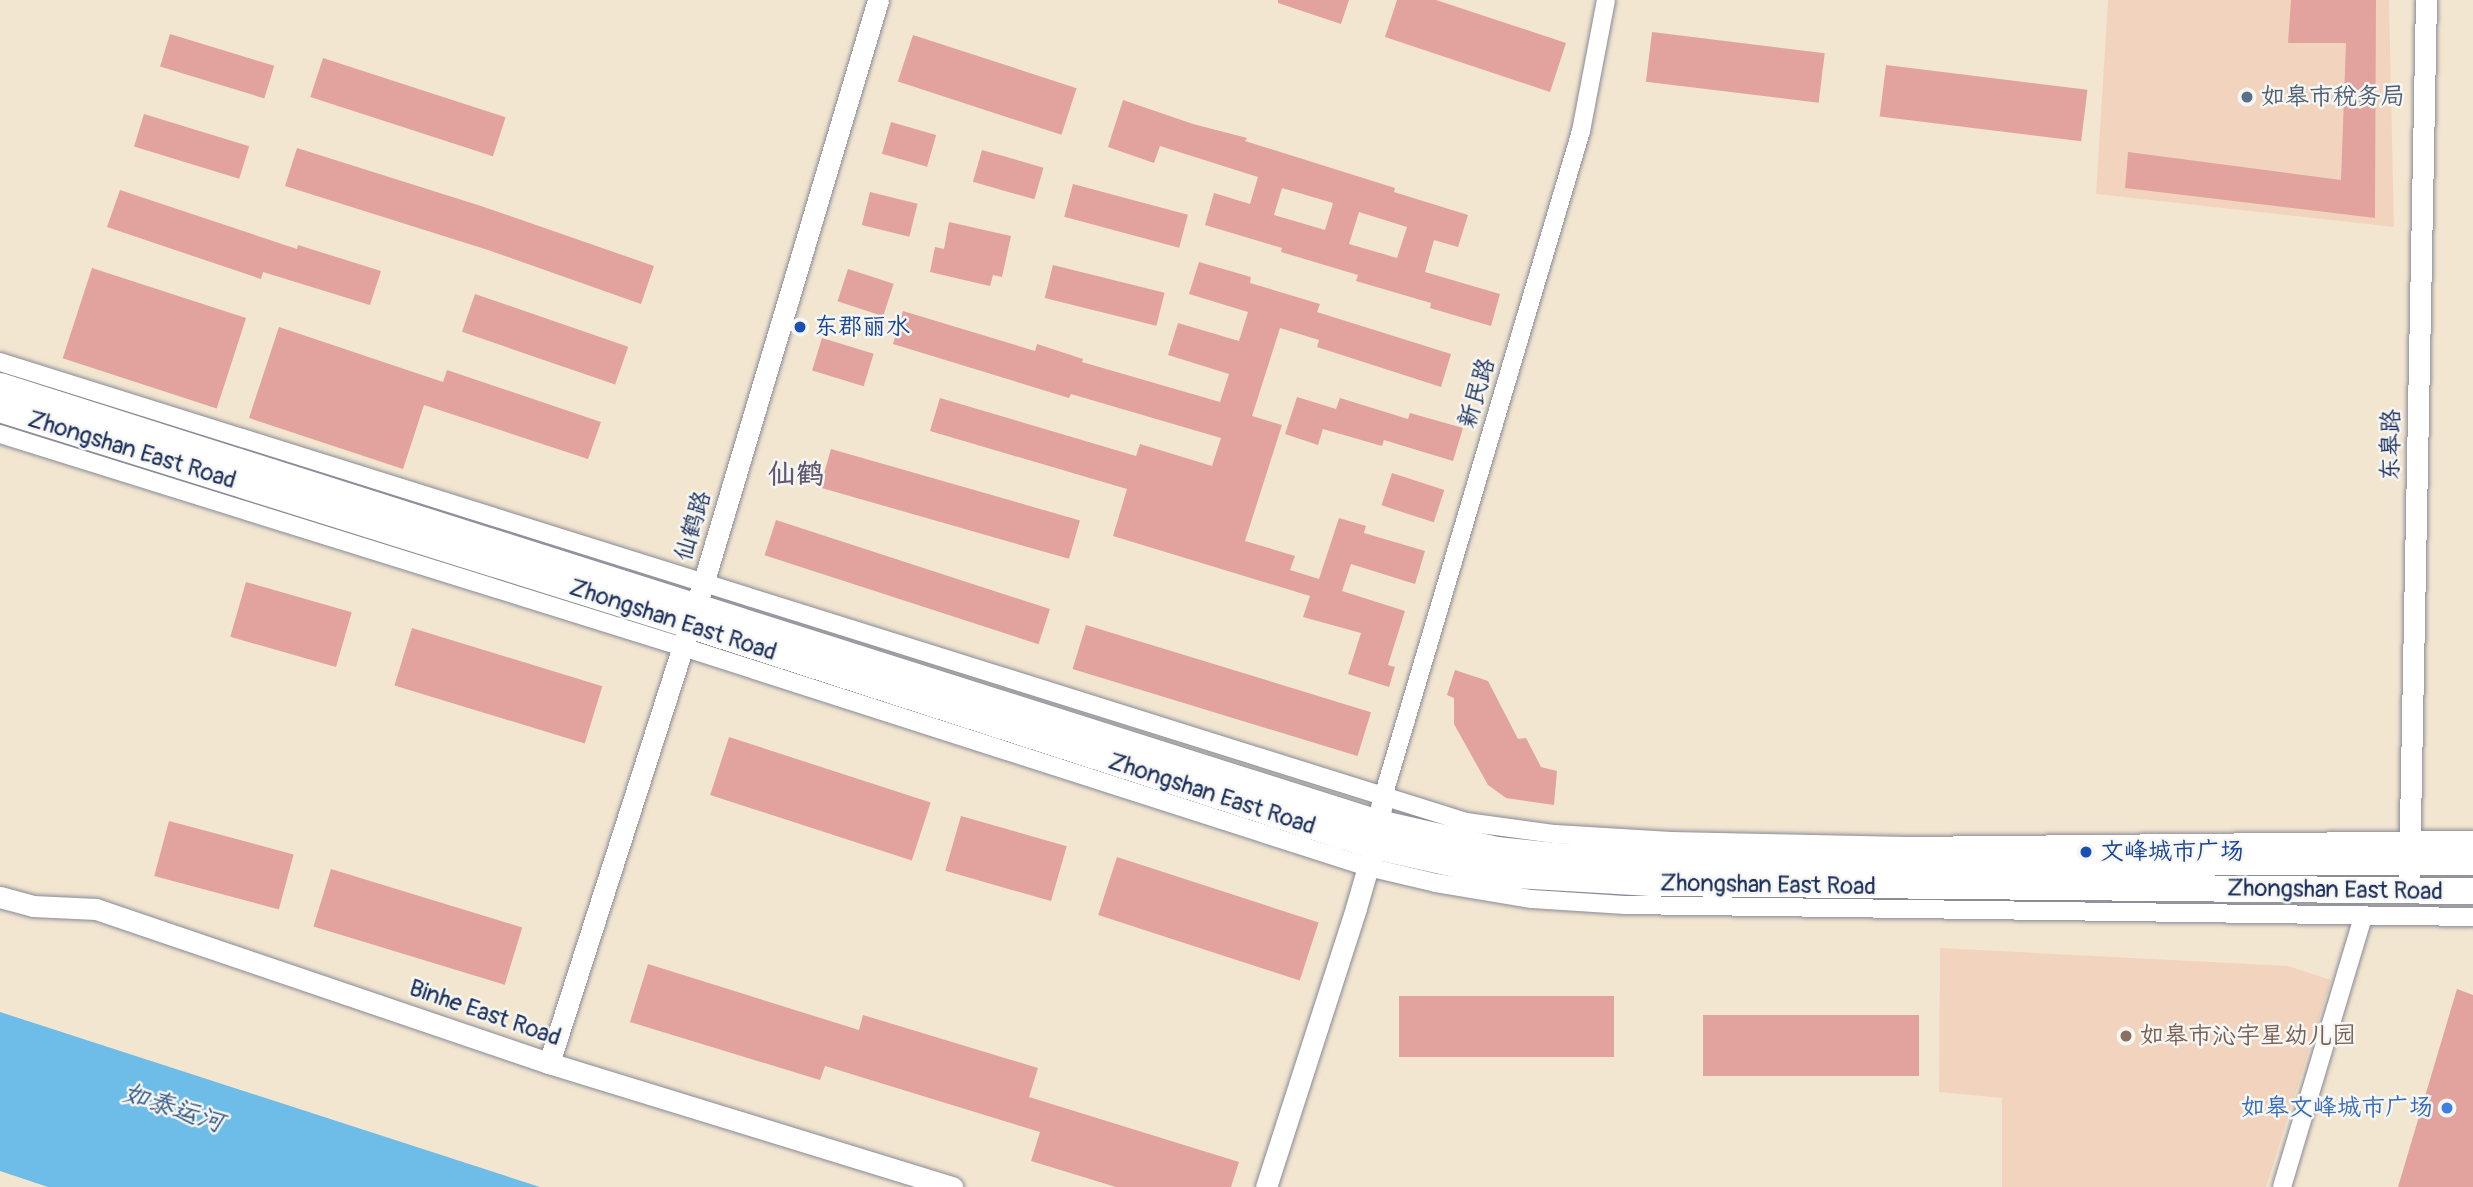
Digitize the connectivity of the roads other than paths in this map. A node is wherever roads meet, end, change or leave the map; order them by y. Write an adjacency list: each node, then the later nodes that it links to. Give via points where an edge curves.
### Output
1 (878, 0): 8 (street, 仙鹤路)
2 (1605, 0): 9 (street, 新民路, via 1581,131)
3 (2426, 0): 12 (street, 东皋路)
4 (0, 362): 8 (street)
5 (0, 386): 8 (main road, Zhongshan East Road)
6 (0, 408): 8 (main road, Zhongshan East Road)
7 (0, 434): 8 (street)
8 (693, 615): 9 (street); 11 (main road, Zhongshan East Road); 11 (street); 19 (street, 仙鹤路)
9 (1383, 797): 11 (street); 12 (street, via 1466,822 1555,834 1671,841)
10 (2473, 840): 12 (street)
11 (1373, 846): 12 (main road, Zhongshan East Road, via 1643,860); 14 (main road, Zhongshan East Road, via 1499,874 1651,883); 17 (street, via 1532,899 1625,905); 21 (street)
12 (2409, 850): 13 (main road, Zhongshan East Road); 14 (street, 东皋路)
13 (2473, 862)
14 (2408, 891): 15 (main road, Zhongshan East Road)
15 (2473, 891)
16 (0, 897): 19 (street, Binhe East Road, via 33,906 96,909)
17 (2363, 917): 18 (street); 22 (street)
18 (2473, 917)
19 (549, 1063): 20 (street, Binhe East Road)
20 (952, 1187)
21 (1266, 1187)
22 (2281, 1187)

